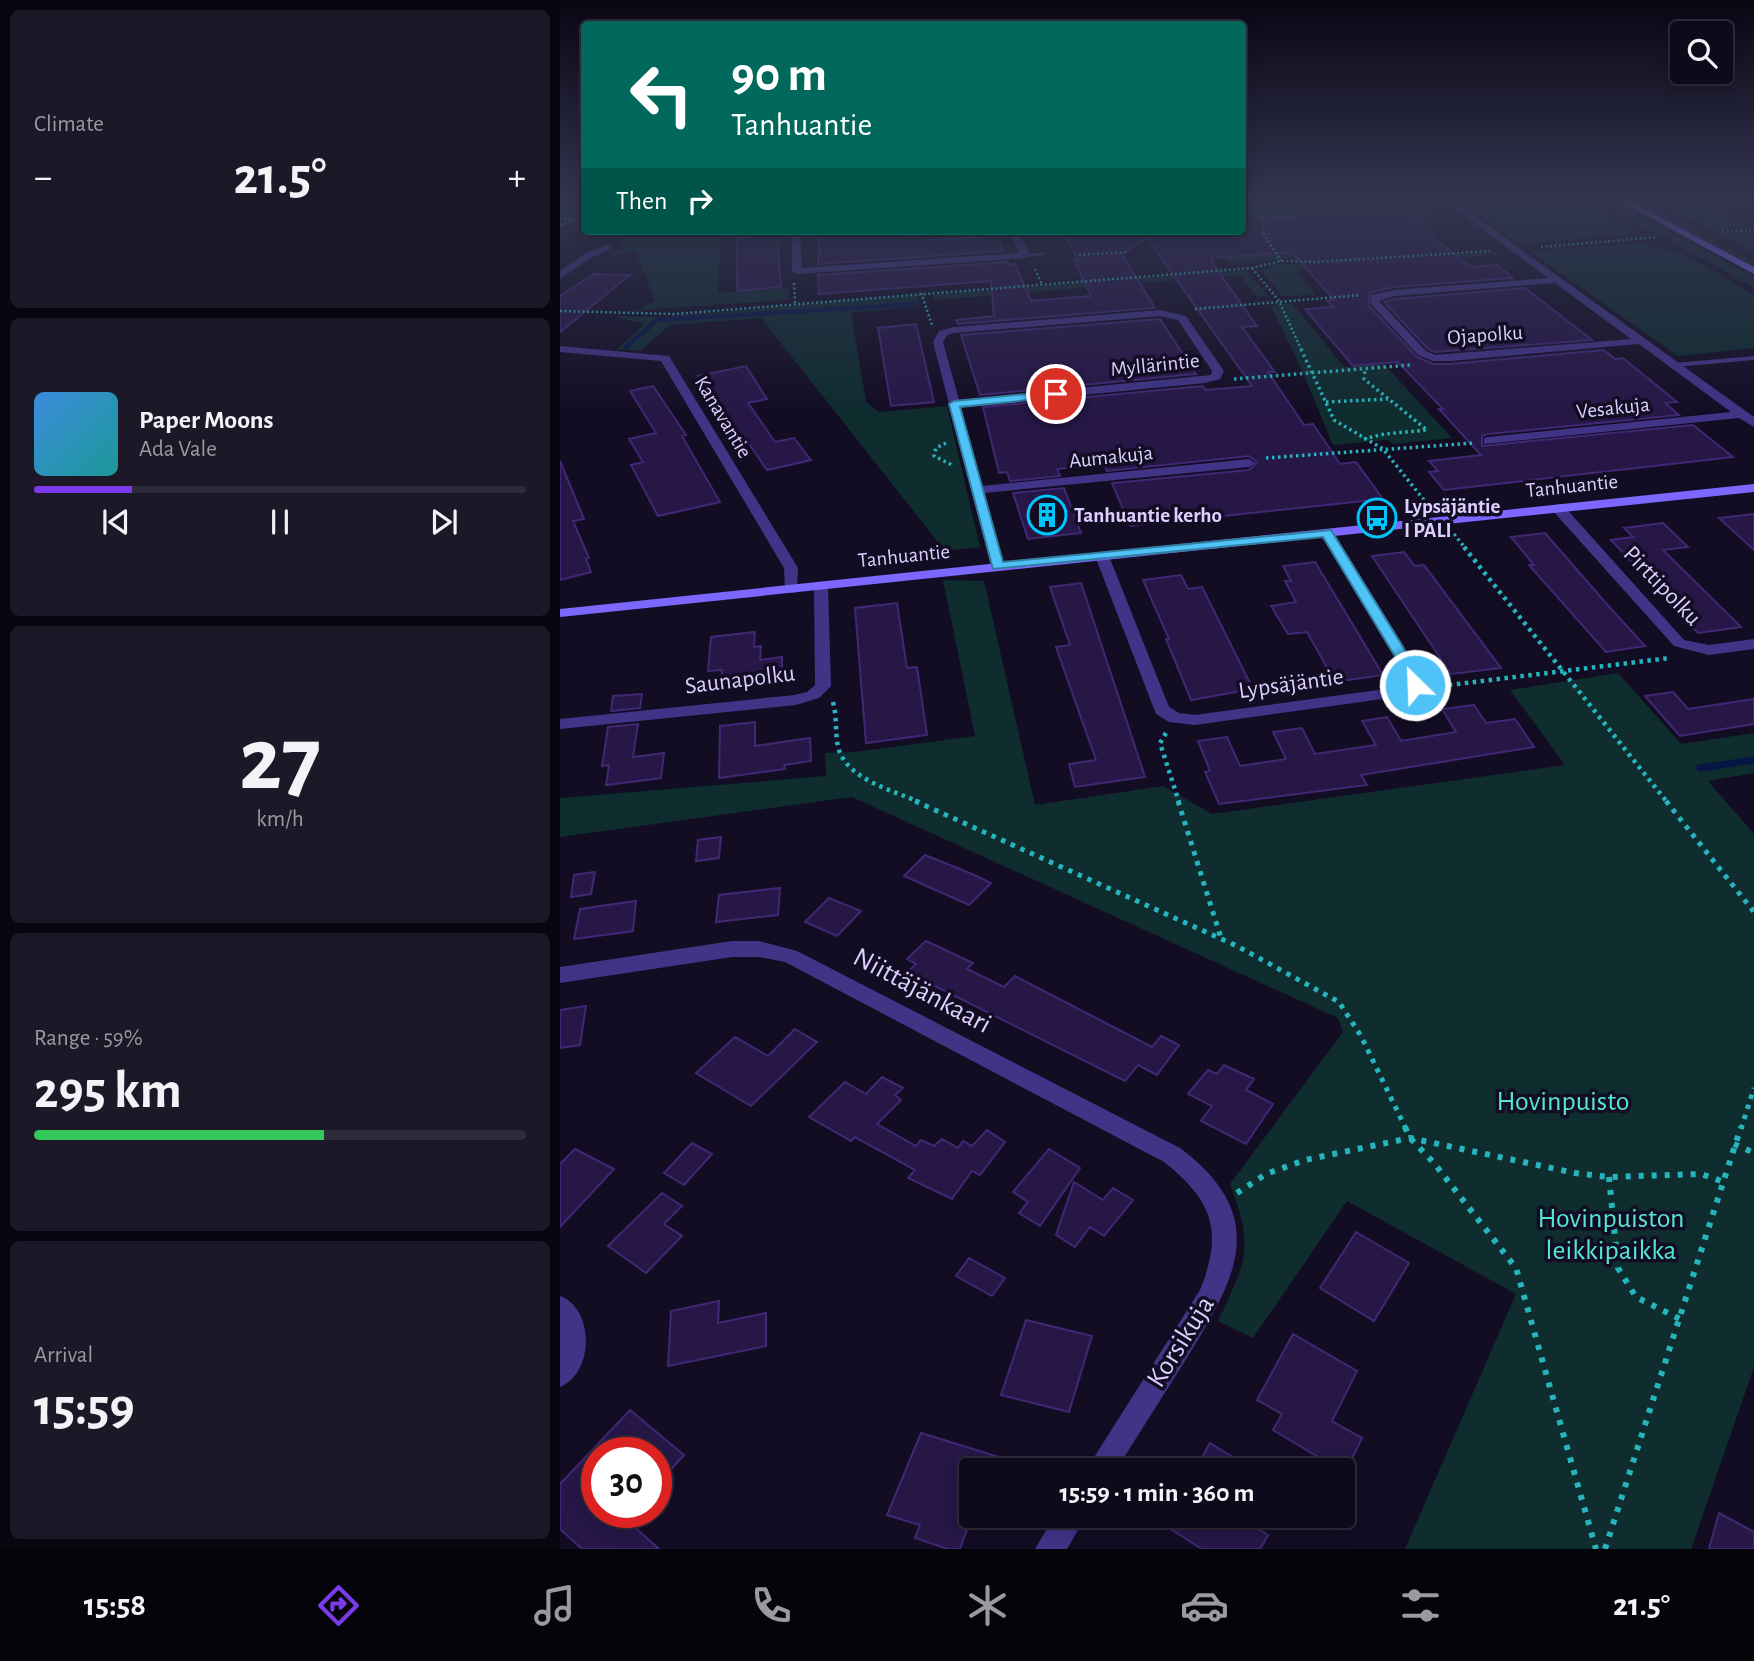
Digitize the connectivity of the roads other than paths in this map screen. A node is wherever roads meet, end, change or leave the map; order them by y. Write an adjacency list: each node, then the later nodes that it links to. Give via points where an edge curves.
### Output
1 (797, 269): 2 (street)
2 (821, 269)
3 (1542, 269): 4 (street)
4 (1557, 280): 5 (street); 5 (street, Ojapolku, via 1394,293 1374,301 1422,353 1433,358)
5 (1640, 341): 8 (street)
6 (560, 349): 21 (street, Kanavantie, via 665,358 791,568)
7 (1754, 358): 8 (lane)
8 (1675, 365): 10 (street)
9 (954, 404): 9 (street, Myllärintie, via 938,342 943,333 954,330 1174,314 1182,318 1218,371 1216,377 1205,380); 15 (street)
10 (1741, 414): 11 (street); 12 (street, Vesakuja)
11 (1754, 423)
12 (1488, 441)
13 (1249, 463): 15 (street, Aumakuja)
14 (1754, 488): 16 (street, Tanhuantie)
15 (977, 490): 19 (street)
16 (1558, 508): 17 (street, Tanhuantie); 23 (street, Pirttipolku, via 1679,643 1709,650)
17 (1327, 533): 18 (street, Tanhuantie); 18 (street, Lypsäjäntie, via 1415,678 1415,685 1404,691 1208,718 1175,718 1162,710)
18 (1102, 556): 19 (street, Tanhuantie)
19 (997, 567): 20 (street, Tanhuantie)
20 (821, 586): 21 (street, Tanhuantie); 24 (street, Saunapolku, via 823,686 813,695)
21 (792, 589): 22 (street, Tanhuantie)
22 (560, 613)
23 (1754, 644)
24 (560, 724)
25 (560, 975): 26 (street, Niittäjänkaari, via 732,949 790,956 1171,1155 1202,1179)
26 (1218, 1204): 29 (street, Korsikuja, via 1226,1247 1213,1290)
27 (560, 1308): 28 (street, via 569,1320 572,1340 569,1361)
28 (560, 1374)
29 (1108, 1458)
30 (1063, 1528): 31 (street)
31 (1050, 1549)

